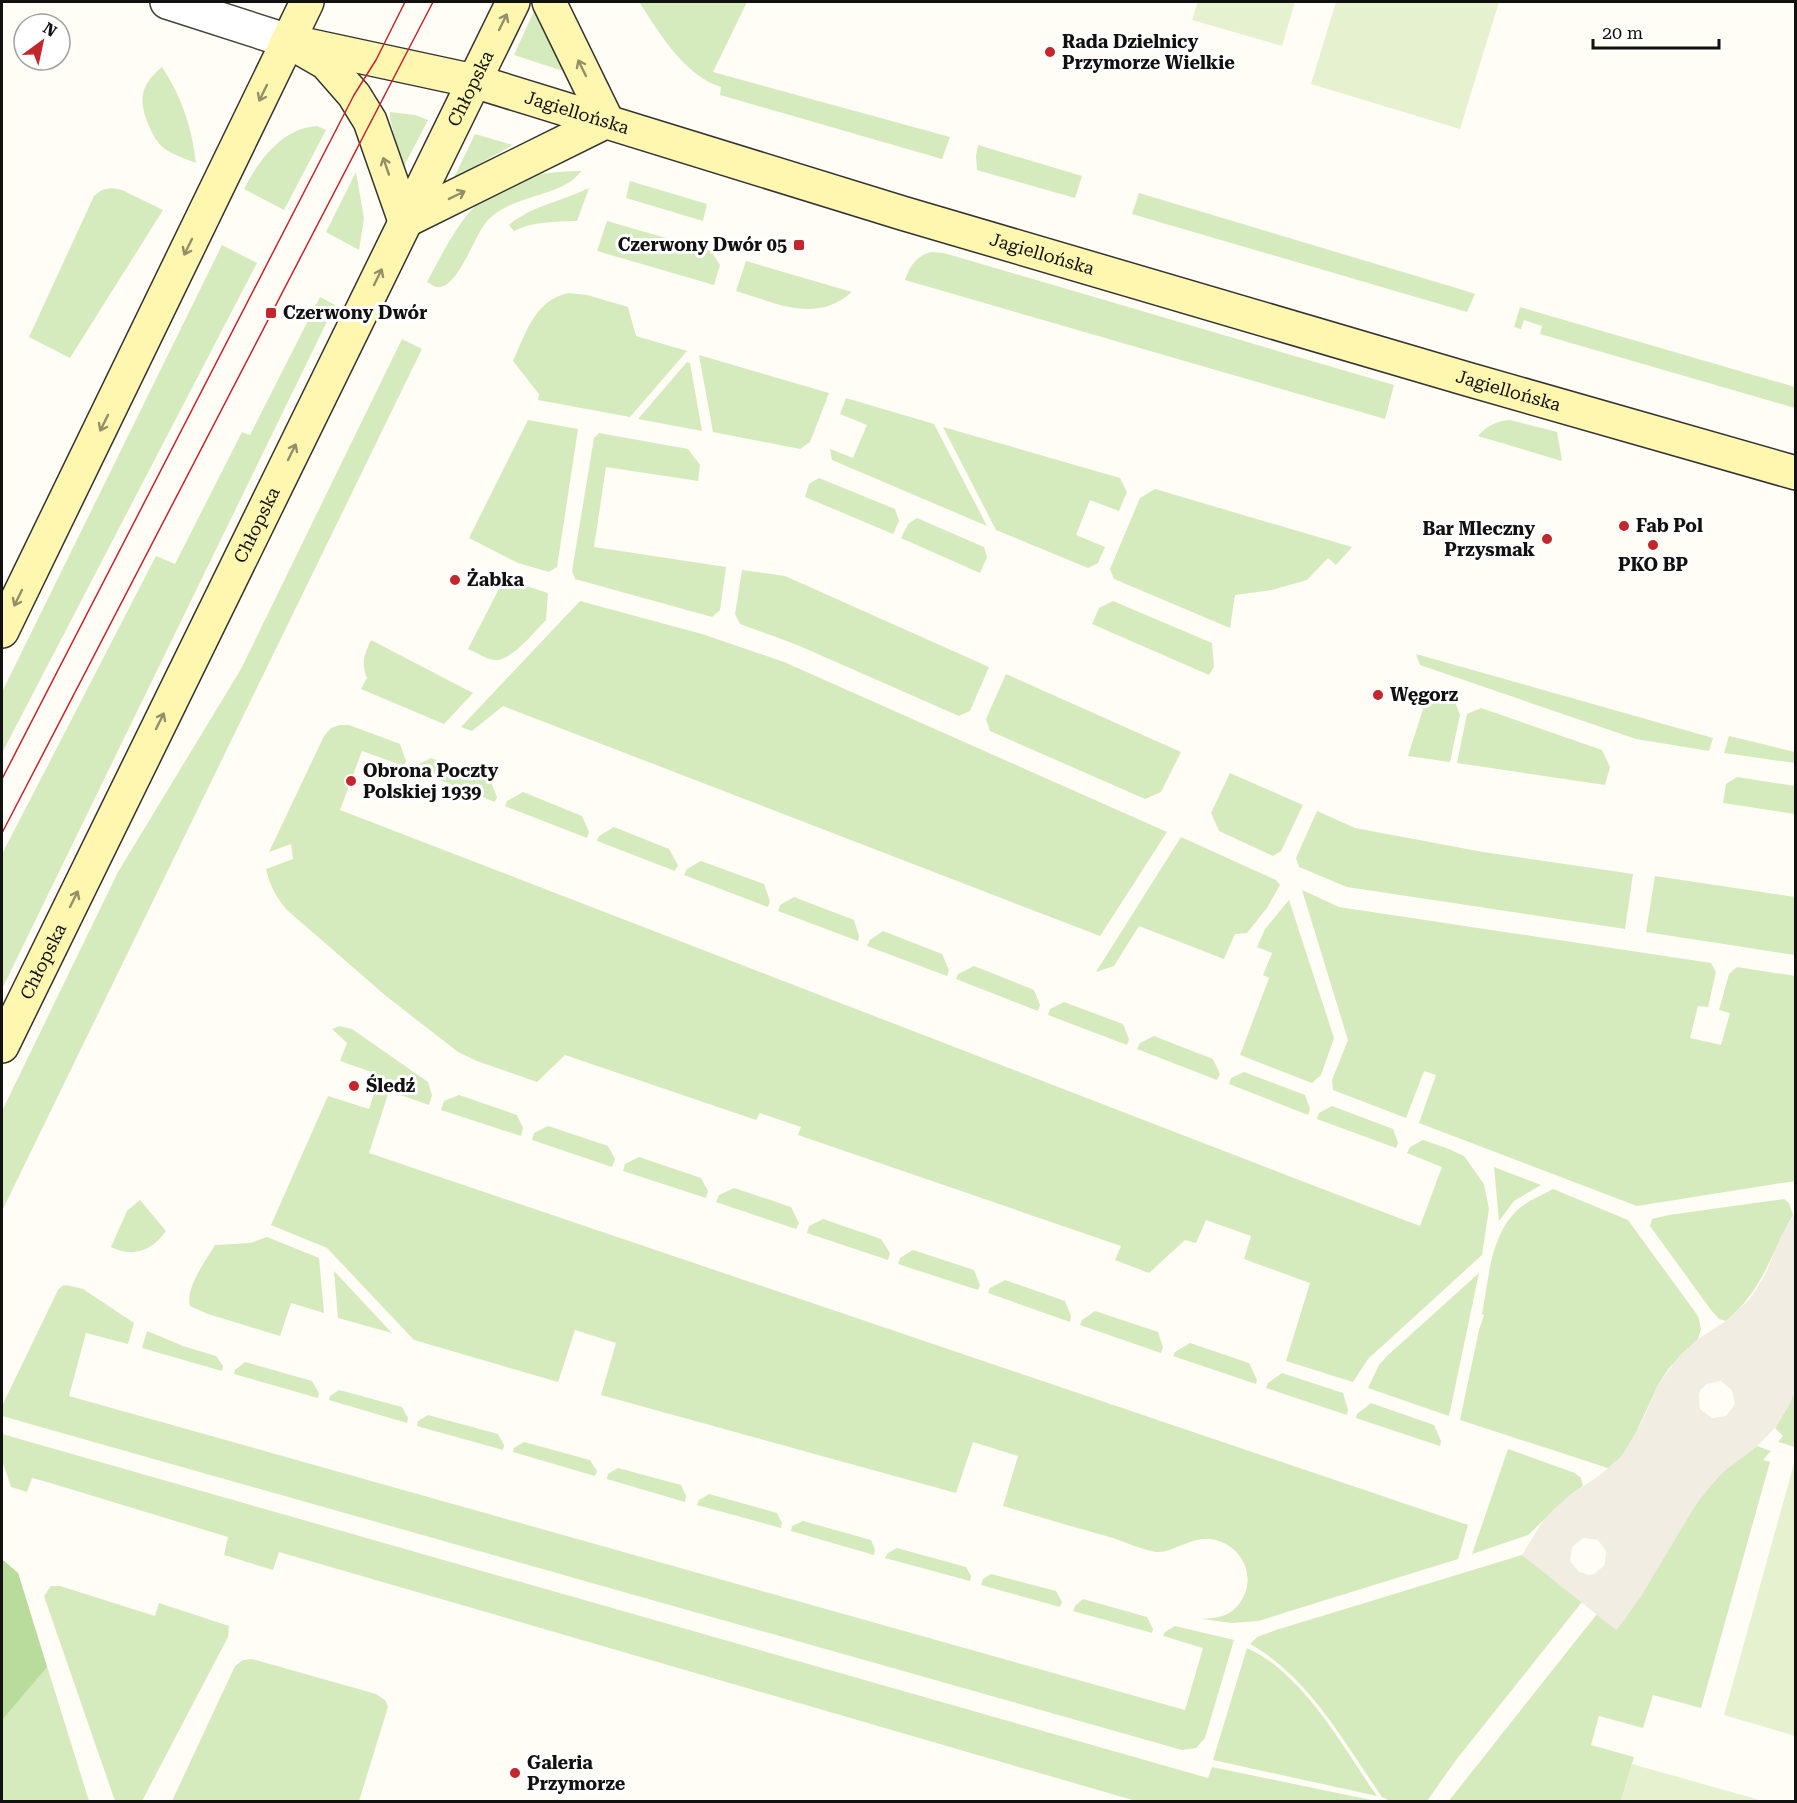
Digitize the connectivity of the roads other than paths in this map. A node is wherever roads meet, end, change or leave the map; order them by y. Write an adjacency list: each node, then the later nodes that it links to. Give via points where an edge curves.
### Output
1 (167, 2): 5 (street)
2 (308, 2): 5 (main road)
3 (513, 2): 6 (main road, Chłopska, one-way to 3)
4 (549, 2): 7 (main road, one-way to 4)
5 (288, 40): 6 (main road, Jagiellońska); 8 (main road, one-way to 5, via 370,121 354,95 326,63); 10 (main road, one-way to 10)
6 (474, 81): 7 (main road, Jagiellońska); 8 (main road, Chłopska)
7 (607, 121): 8 (main road, one-way to 7); 9 (main road, Jagiellońska, via 911,216)
8 (405, 221): 11 (main road, Chłopska, one-way to 8)
9 (1796, 473)
10 (2, 631)
11 (2, 1046)

